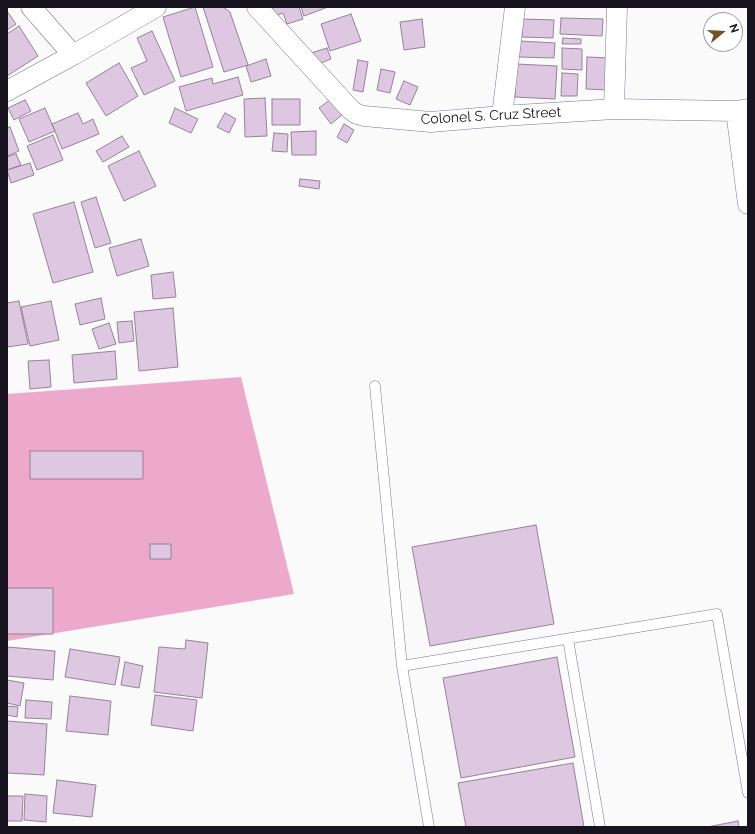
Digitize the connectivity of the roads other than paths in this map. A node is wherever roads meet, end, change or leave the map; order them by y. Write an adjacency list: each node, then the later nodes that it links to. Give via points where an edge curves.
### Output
1 (31, 7): 6 (street)
2 (156, 7): 6 (street)
3 (257, 7): 10 (street, Colonel S. Cruz Street, via 351,110 358,114 431,122)
4 (515, 7): 10 (street)
5 (617, 7): 8 (street)
6 (73, 55): 7 (street)
7 (7, 91)
8 (614, 109): 9 (street, Colonel S. Cruz Street); 10 (street, Colonel S. Cruz Street)
9 (742, 110): 11 (street)
10 (502, 116)
11 (748, 204)
12 (375, 386): 14 (lane)
13 (568, 639): 14 (lane); 15 (lane, via 718,614); 17 (lane)
14 (402, 666): 16 (lane)
15 (748, 793)
16 (430, 827)
17 (600, 827)

